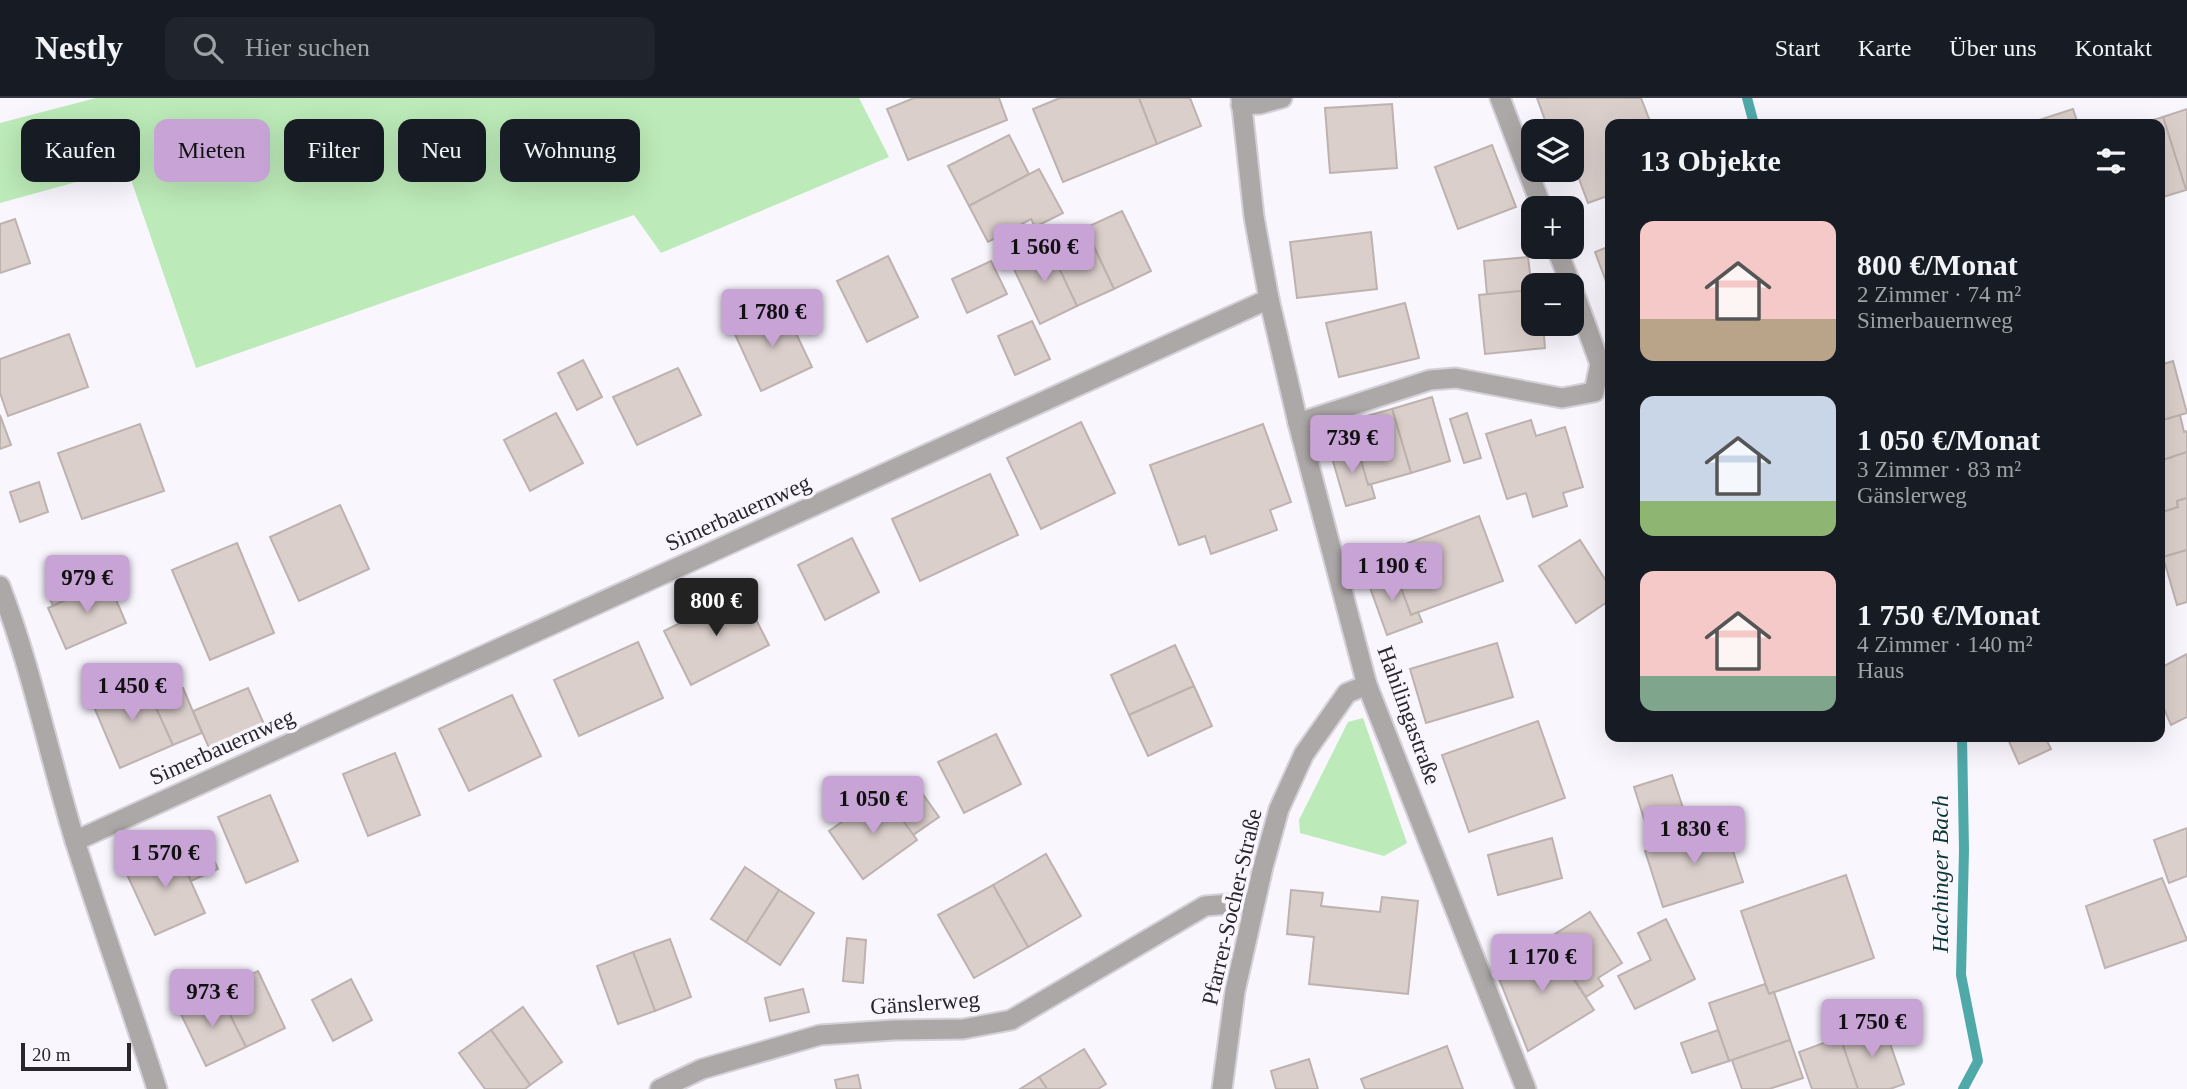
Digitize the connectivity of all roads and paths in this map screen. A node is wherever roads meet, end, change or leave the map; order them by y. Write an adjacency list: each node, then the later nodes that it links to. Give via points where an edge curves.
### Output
1 (1282, 98): 3 (street, via 1260,104)
2 (1500, 98): 4 (street)
3 (1241, 101): 5 (street, Hahilingastraße)
4 (1537, 196)
5 (1269, 299): 7 (street, Hahilingastraße); 10 (street, Simerbauernweg)
6 (1584, 321): 7 (street, via 1600,364 1594,391 1562,398 1456,378 1430,380)
7 (1298, 423): 9 (street, Hahilingastraße)
8 (0, 586): 10 (street, via 18,632)
9 (1367, 685): 11 (street, Pfarrer-Socher-Straße, via 1346,693 1304,754 1279,808); 15 (street, Hahilingastraße)
10 (75, 841): 12 (street)
11 (1255, 902): 13 (street, Gänslerweg, via 1205,906 1011,1020 963,1029 820,1035 702,1069); 14 (street, Pfarrer-Socher-Straße)
12 (157, 1089)
13 (660, 1089)
14 (1222, 1089)
15 (1526, 1089)

